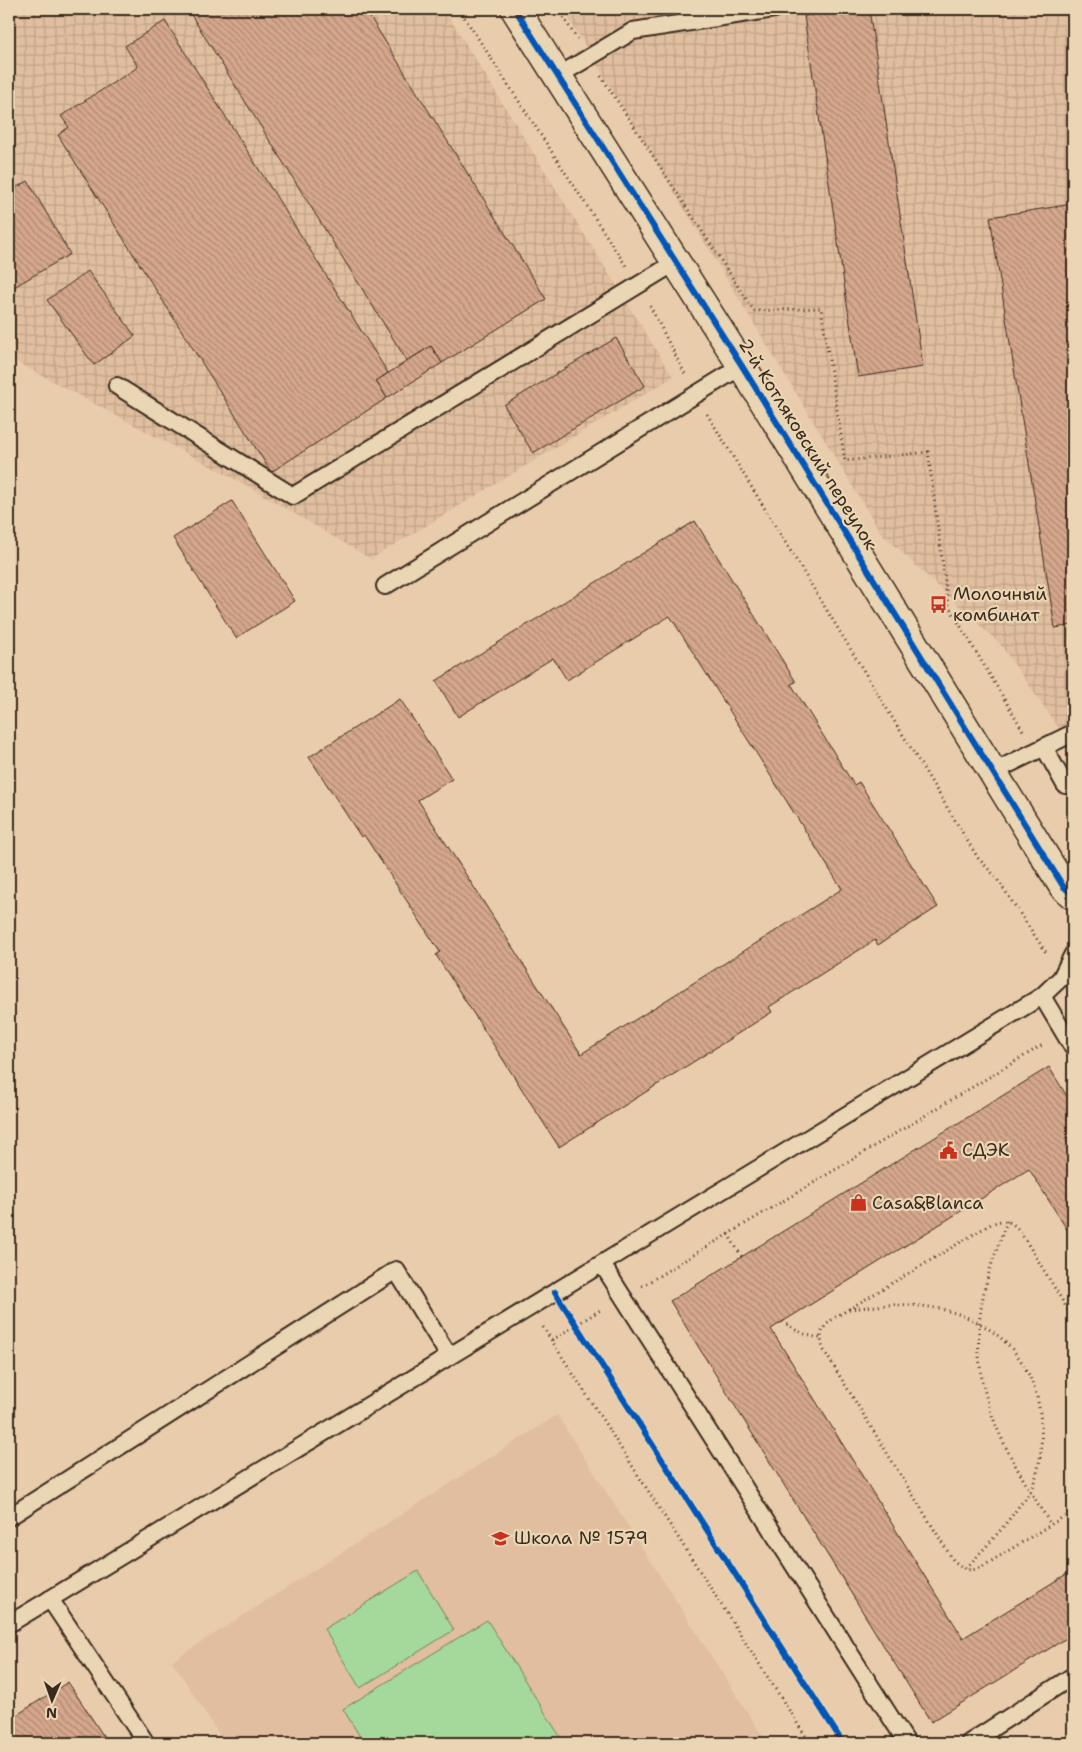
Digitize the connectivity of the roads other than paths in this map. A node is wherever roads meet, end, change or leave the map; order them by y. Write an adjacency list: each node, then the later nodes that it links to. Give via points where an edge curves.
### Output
1 (515, 9): 3 (street, 2-й Котляковский переулок)
2 (774, 9): 3 (lane, via 633,31)
3 (558, 76): 4 (street, 2-й Котляковский переулок)
4 (676, 262): 5 (street, 2-й Котляковский переулок); 6 (lane, via 293,496)
5 (742, 366): 7 (lane); 10 (street, 2-й Котляковский переулок)
6 (117, 386)
7 (385, 586)
8 (1073, 734): 9 (lane)
9 (1040, 750): 10 (lane); 11 (lane)
10 (994, 772): 12 (street, 2-й Котляковский переулок, via 1063,886)
11 (1065, 784)
12 (1073, 895)
13 (1073, 954): 14 (lane, via 1062,978)
14 (1042, 996): 15 (lane); 16 (lane)
15 (1073, 1048)
16 (602, 1264): 17 (lane); 23 (lane)
17 (449, 1356): 18 (lane, via 396,1270); 19 (lane)
18 (9, 1517)
19 (50, 1599): 20 (lane); 22 (lane)
20 (9, 1624)
21 (1073, 1676): 24 (lane)
22 (146, 1743)
23 (907, 1743)
24 (969, 1743)

